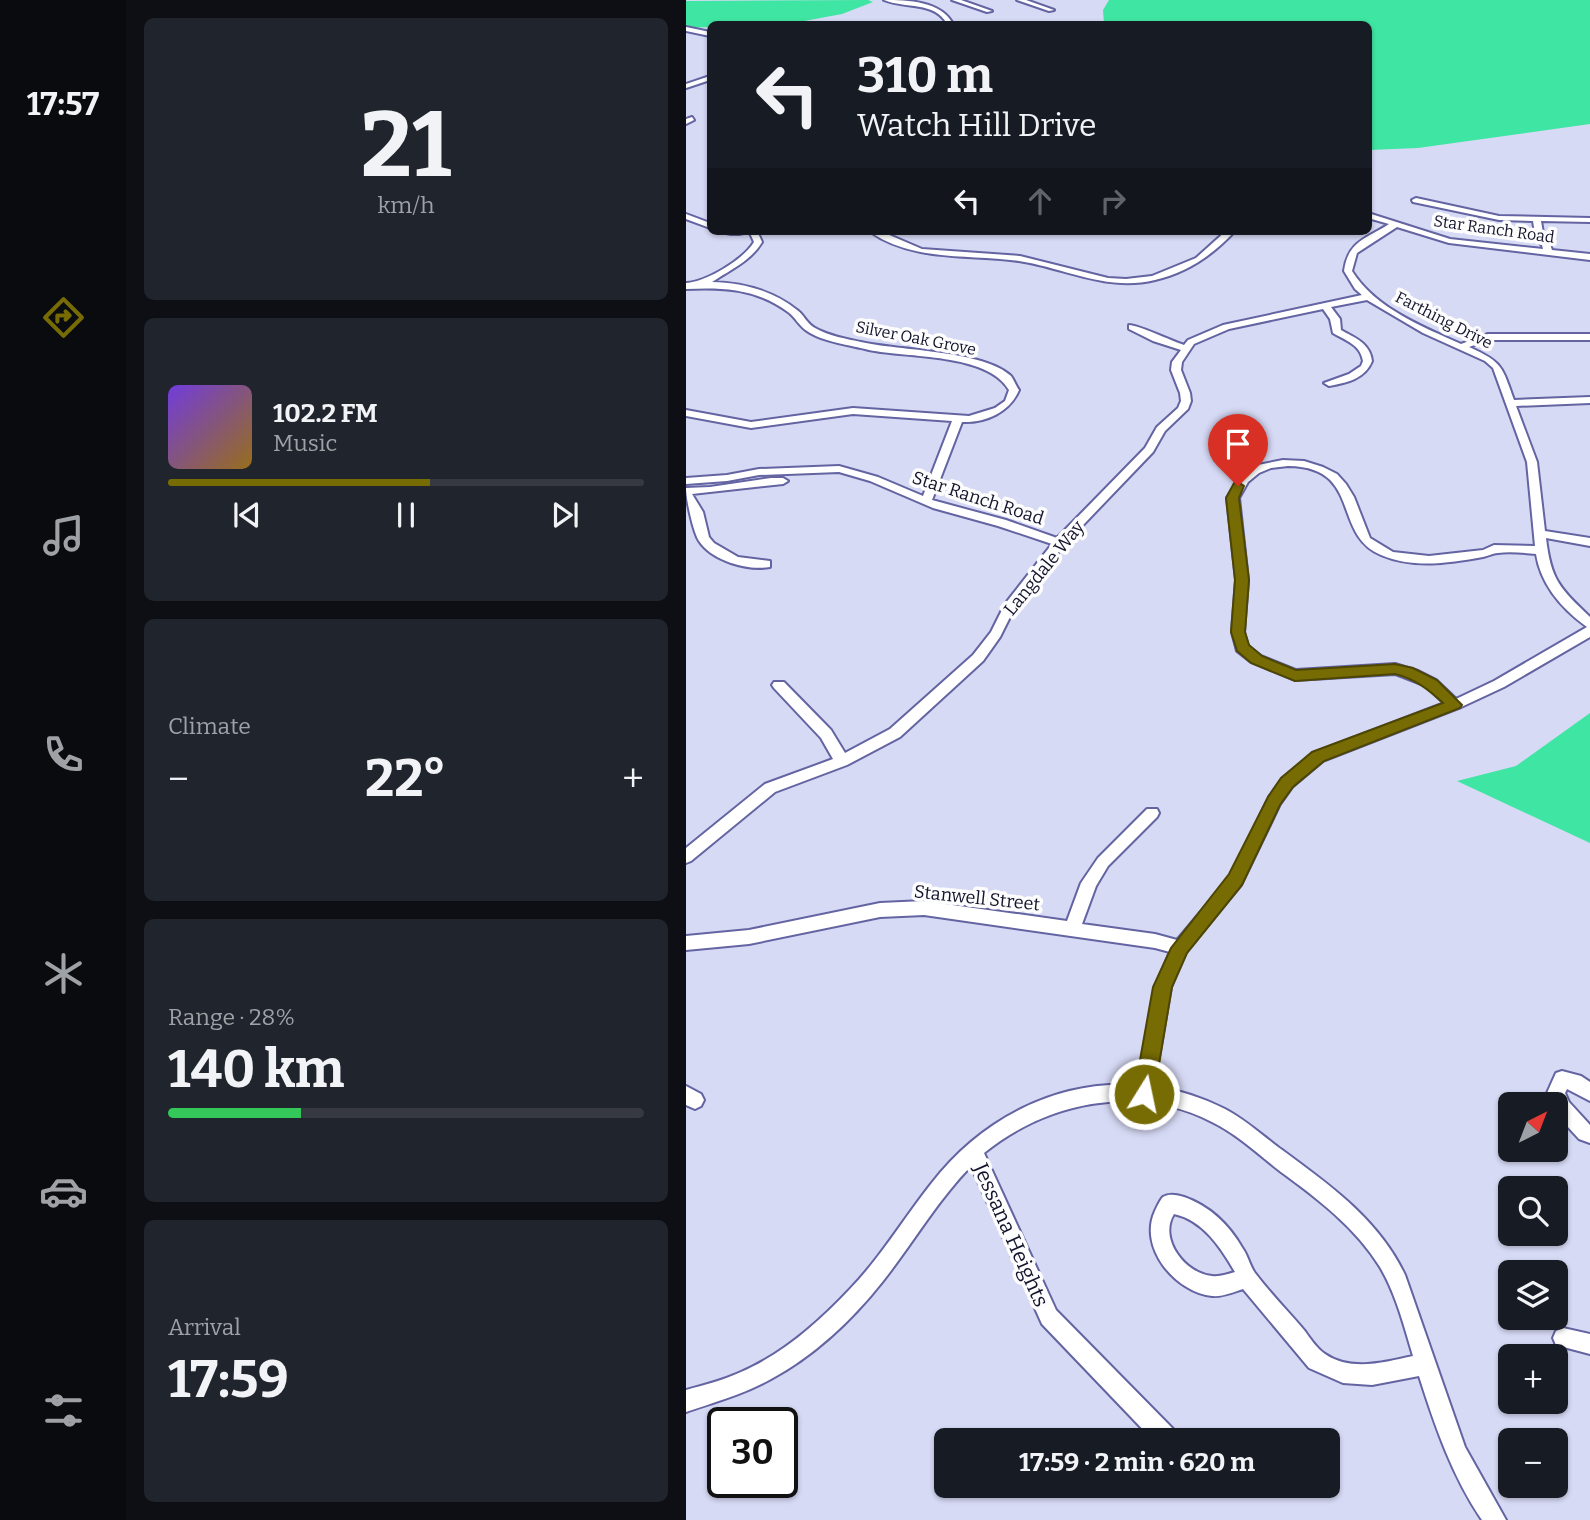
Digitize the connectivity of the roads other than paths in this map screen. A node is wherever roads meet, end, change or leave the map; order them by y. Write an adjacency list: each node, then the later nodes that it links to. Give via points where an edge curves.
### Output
1 (887, 0): 6 (street, via 932,9)
2 (955, 0): 5 (street)
3 (1020, 0): 4 (street)
4 (1051, 10)
5 (989, 11)
6 (948, 21)
7 (686, 29): 8 (street)
8 (707, 33)
9 (707, 79): 10 (street)
10 (686, 86)
11 (1416, 200): 15 (street)
12 (686, 216): 16 (street)
13 (1372, 218): 17 (street, Star Ranch Road)
14 (1590, 220): 15 (street)
15 (1539, 223): 21 (street, via 1550,241)
16 (707, 225)
17 (1394, 225): 21 (street, Star Ranch Road, via 1449,241); 25 (street, Farthing Drive, via 1350,257 1348,277)
18 (755, 235): 23 (street, via 755,249)
19 (882, 235): 20 (street, via 920,251 1020,258 1126,282 1146,280 1199,260)
20 (1227, 235)
21 (1547, 248): 22 (street, Star Ranch Road)
22 (1590, 257)
23 (703, 285): 24 (street, Silver Oak Grove); 35 (street, Silver Oak Grove, via 755,289 797,313 813,331 992,369 1013,385 1013,396 999,410)
24 (686, 286)
25 (1367, 297): 26 (street); 29 (street, Farthing Drive)
26 (1326, 307): 30 (street, via 1211,332); 31 (street, via 1336,331 1359,345 1367,361 1352,379)
27 (1132, 327): 30 (street)
28 (1590, 337): 29 (street, via 1488,337)
29 (1461, 347): 33 (street, Farthing Drive, via 1497,367)
30 (1185, 348): 42 (street, Langdale Way, via 1176,370 1185,393 1183,409)
31 (1329, 383)
32 (1590, 400): 33 (street)
33 (1511, 403): 40 (street, Farthing Drive, via 1532,462)
34 (686, 413): 35 (street, Silver Oak Grove, via 751,425 853,411)
35 (958, 419): 39 (street)
36 (686, 481): 37 (street, Star Ranch Road)
37 (728, 483): 38 (street, Star Ranch Road); 39 (street, Star Ranch Road, via 846,473 874,479)
38 (686, 493): 44 (street, via 710,546 736,560)
39 (926, 501): 42 (street, Star Ranch Road)
40 (1541, 534): 41 (street); 43 (street, Farthing Drive)
41 (1590, 542)
42 (1059, 543): 49 (street, Langdale Way, via 1009,607 978,659 895,733)
43 (1542, 553): 45 (street, Farthing Drive, via 1546,574 1557,592); 48 (street, via 1411,561 1364,540 1346,488 1324,471 1290,462 1257,469 1245,477 1233,498 1242,580 1238,632 1242,648 1295,675 1395,669 1431,684)
44 (766, 565)
45 (1590, 624)
46 (1590, 631): 48 (street)
47 (779, 685): 49 (street, via 826,734)
48 (1454, 705): 54 (street, via 1337,749 1303,768 1274,801 1236,880)
49 (842, 761): 51 (street, Langdale Way, via 770,788)
50 (1152, 813): 52 (street, via 1103,862 1089,883)
51 (686, 857)
52 (1072, 928): 53 (street, Stanwell Street, via 924,908 880,910 749,937); 54 (street, Stanwell Street)
53 (686, 943)
54 (1180, 948): 56 (street, via 1163,987)
55 (1590, 1092): 57 (street, via 1562,1079 1556,1093 1562,1108)
56 (1144, 1094): 58 (street, via 1092,1095 1058,1102 1000,1129); 62 (street, via 1187,1102 1218,1115 1358,1223 1383,1253 1398,1281)
57 (1590, 1134)
58 (973, 1150): 63 (street, via 882,1269 843,1311 795,1352 753,1378); 64 (street, Jessana Heights, via 1049,1317)
59 (1247, 1278): 59 (street, via 1240,1258 1207,1221 1184,1205 1170,1204 1159,1229 1166,1252 1179,1271 1213,1287); 62 (street, via 1316,1361 1343,1373 1372,1375)
60 (1563, 1338): 61 (street)
61 (1590, 1344)
62 (1426, 1364): 65 (street, via 1448,1434)
63 (686, 1401)
64 (1156, 1428)
65 (1495, 1520)

